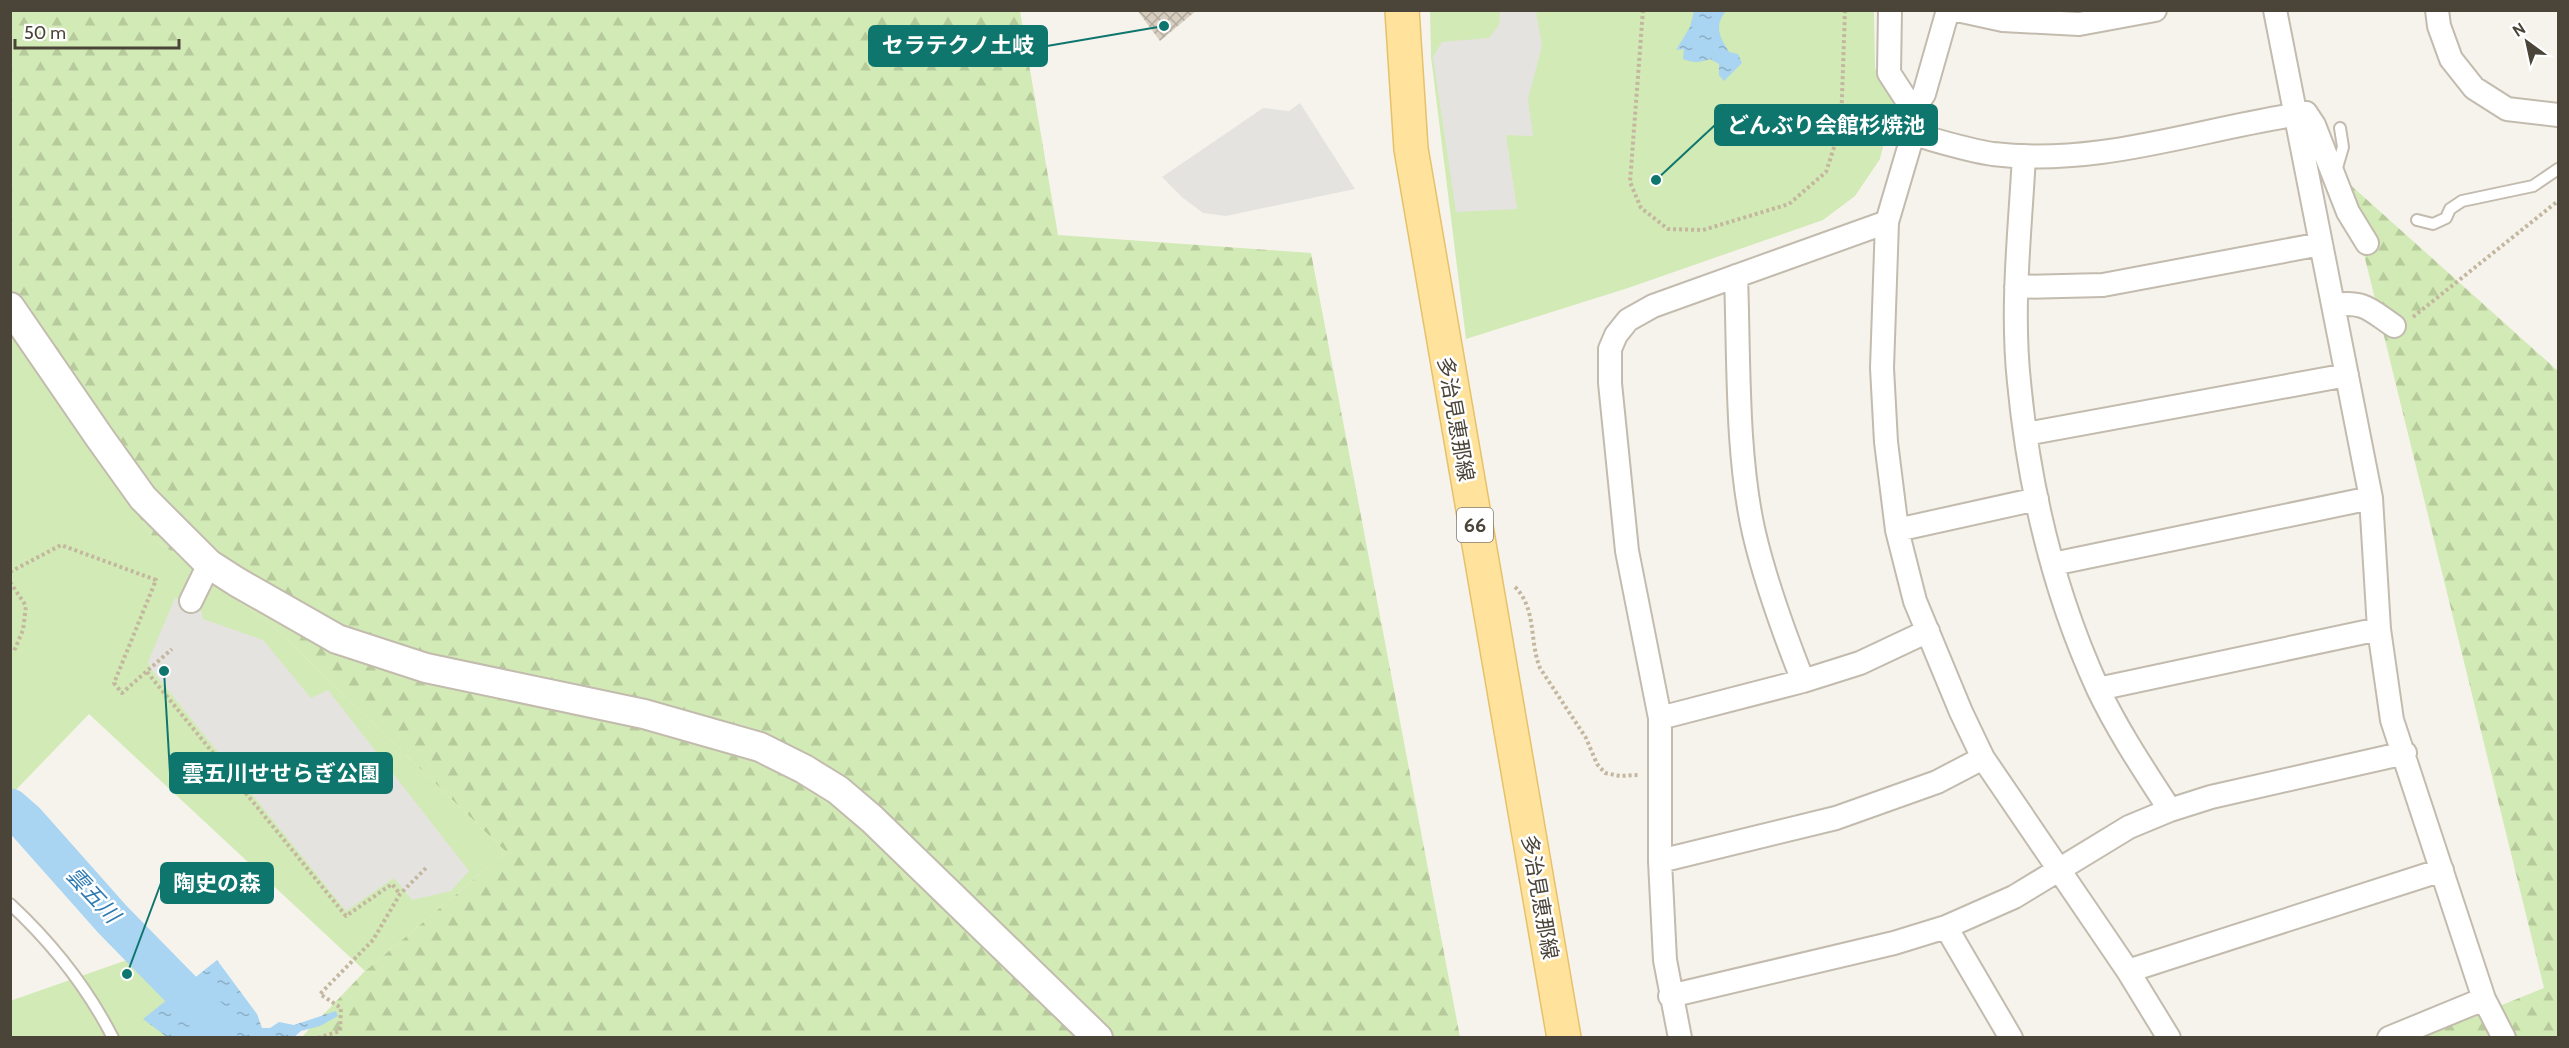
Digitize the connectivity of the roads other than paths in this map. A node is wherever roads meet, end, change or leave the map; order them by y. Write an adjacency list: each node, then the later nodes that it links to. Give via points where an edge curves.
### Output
1 (1402, 10): 51 (main road, 多治見恵那線 / 66, via 1412,160)
2 (1890, 10): 8 (street, via 1889,73)
3 (1948, 10): 8 (street, via 1924,94)
4 (1957, 10): 5 (street, via 2003,20 2069,24)
5 (2154, 10)
6 (2275, 10): 9 (street)
7 (2437, 10): 10 (street, via 2451,59 2474,88 2507,108)
8 (1913, 110): 12 (street)
9 (2295, 115): 13 (street, via 2107,152); 15 (street, via 2306,113); 19 (street)
10 (2559, 115)
11 (2340, 128): 15 (lane, via 2343,147)
12 (1913, 134): 13 (street, via 1982,152); 17 (street)
13 (2024, 156): 21 (street)
14 (2559, 169): 16 (lane, via 2533,186 2462,201 2450,209 2446,218 2433,224)
15 (2335, 175): 18 (street, via 2348,212)
16 (2416, 220)
17 (1887, 222): 20 (street); 29 (street, via 1882,368)
18 (2367, 243)
19 (2321, 244): 21 (street, via 2103,285); 22 (street)
20 (1736, 276): 35 (street, via 1741,415 1754,532 1781,626); 37 (street, via 1640,313 1628,320 1610,349 1627,551)
21 (2016, 287): 26 (street, via 2018,381)
22 (2333, 305): 24 (street, via 2353,302); 25 (street)
23 (10, 307): 30 (street, via 143,498)
24 (2394, 326)
25 (2347, 375): 26 (street); 27 (street)
26 (2026, 434): 28 (street)
27 (2371, 498): 31 (street); 33 (street)
28 (2037, 499): 29 (street); 31 (street)
29 (1897, 530): 34 (street, via 1915,601)
30 (209, 564): 32 (street); 50 (street, via 337,639 426,668 644,714 760,747 804,768 872,819)
31 (2053, 564): 36 (street, via 2072,628)
32 (191, 602)
33 (2379, 628): 36 (street); 38 (street, via 2392,720)
34 (1928, 631): 35 (street, via 1860,663); 39 (street)
35 (1803, 681): 37 (street)
36 (2098, 689): 40 (street, via 2124,740)
37 (1660, 718): 41 (street)
38 (2405, 753): 40 (street); 42 (street)
39 (1983, 758): 41 (street, via 1937,782 1836,818); 43 (street)
40 (2169, 810): 43 (street, via 2129,827)
41 (1660, 861): 47 (street)
42 (2442, 870): 46 (street); 48 (street)
43 (2058, 871): 45 (street, via 2014,897); 46 (street)
44 (10, 904): 49 (lane, via 40,932 95,1002)
45 (1946, 927): 47 (street); 53 (street)
46 (2128, 972): 54 (street)
47 (1670, 996): 52 (street)
48 (2484, 999): 55 (street); 56 (street)
49 (113, 1038)
50 (1098, 1038)
51 (1564, 1038)
52 (1680, 1038)
53 (2011, 1038)
54 (2169, 1038)
55 (2389, 1038)
56 (2504, 1038)

